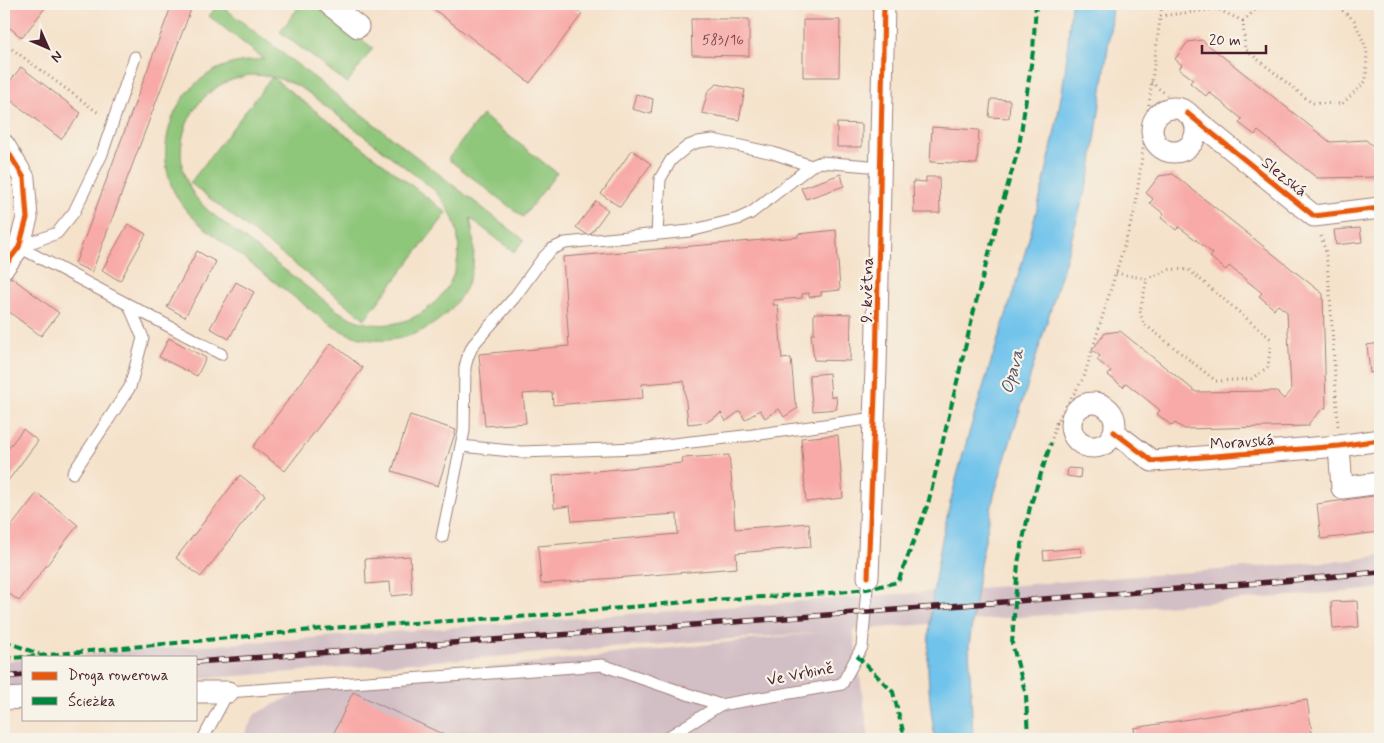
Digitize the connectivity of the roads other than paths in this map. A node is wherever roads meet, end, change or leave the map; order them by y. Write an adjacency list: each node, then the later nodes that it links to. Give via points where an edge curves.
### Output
1 (329, 4): 3 (street)
2 (884, 4): 8 (street, 9. května)
3 (358, 27)
4 (135, 57): 11 (lane, via 102,154 74,212 56,233)
5 (1188, 113): 9 (street, Slezská, via 1314,216)
6 (4, 145): 11 (street, via 24,178 27,218)
7 (811, 166): 8 (lane, via 821,162); 10 (lane, via 751,213 738,219 690,231); 10 (lane, via 772,153 713,140 688,146 672,160 660,179)
8 (880, 167): 15 (street, 9. května)
9 (1380, 208)
10 (657, 234): 18 (lane, via 565,243 542,258 514,298 473,345 468,356)
11 (19, 247): 12 (street); 13 (lane)
12 (4, 267)
13 (129, 305): 14 (lane); 20 (lane, via 143,338 130,387)
14 (221, 354)
15 (874, 418): 18 (lane, via 638,448 521,452); 23 (street, 9. května)
16 (1114, 432): 16 (street, via 1104,444 1090,447 1076,440 1063,424 1080,406 1094,402 1111,412); 19 (street, Moravská, via 1152,461)
17 (1380, 440): 19 (street, Moravská)
18 (461, 446): 22 (lane)
19 (1339, 446): 21 (street, via 1342,488)
20 (73, 473)
21 (1380, 483)
22 (442, 538)
23 (868, 577): 28 (lane, Ve Vrbině, via 862,647 842,684)
24 (198, 692): 25 (street)
25 (228, 692): 28 (lane, via 602,665); 29 (lane)
26 (22, 698): 27 (street)
27 (4, 699)
28 (720, 705): 30 (lane, Ve Vrbině)
29 (203, 739)
30 (665, 739)

